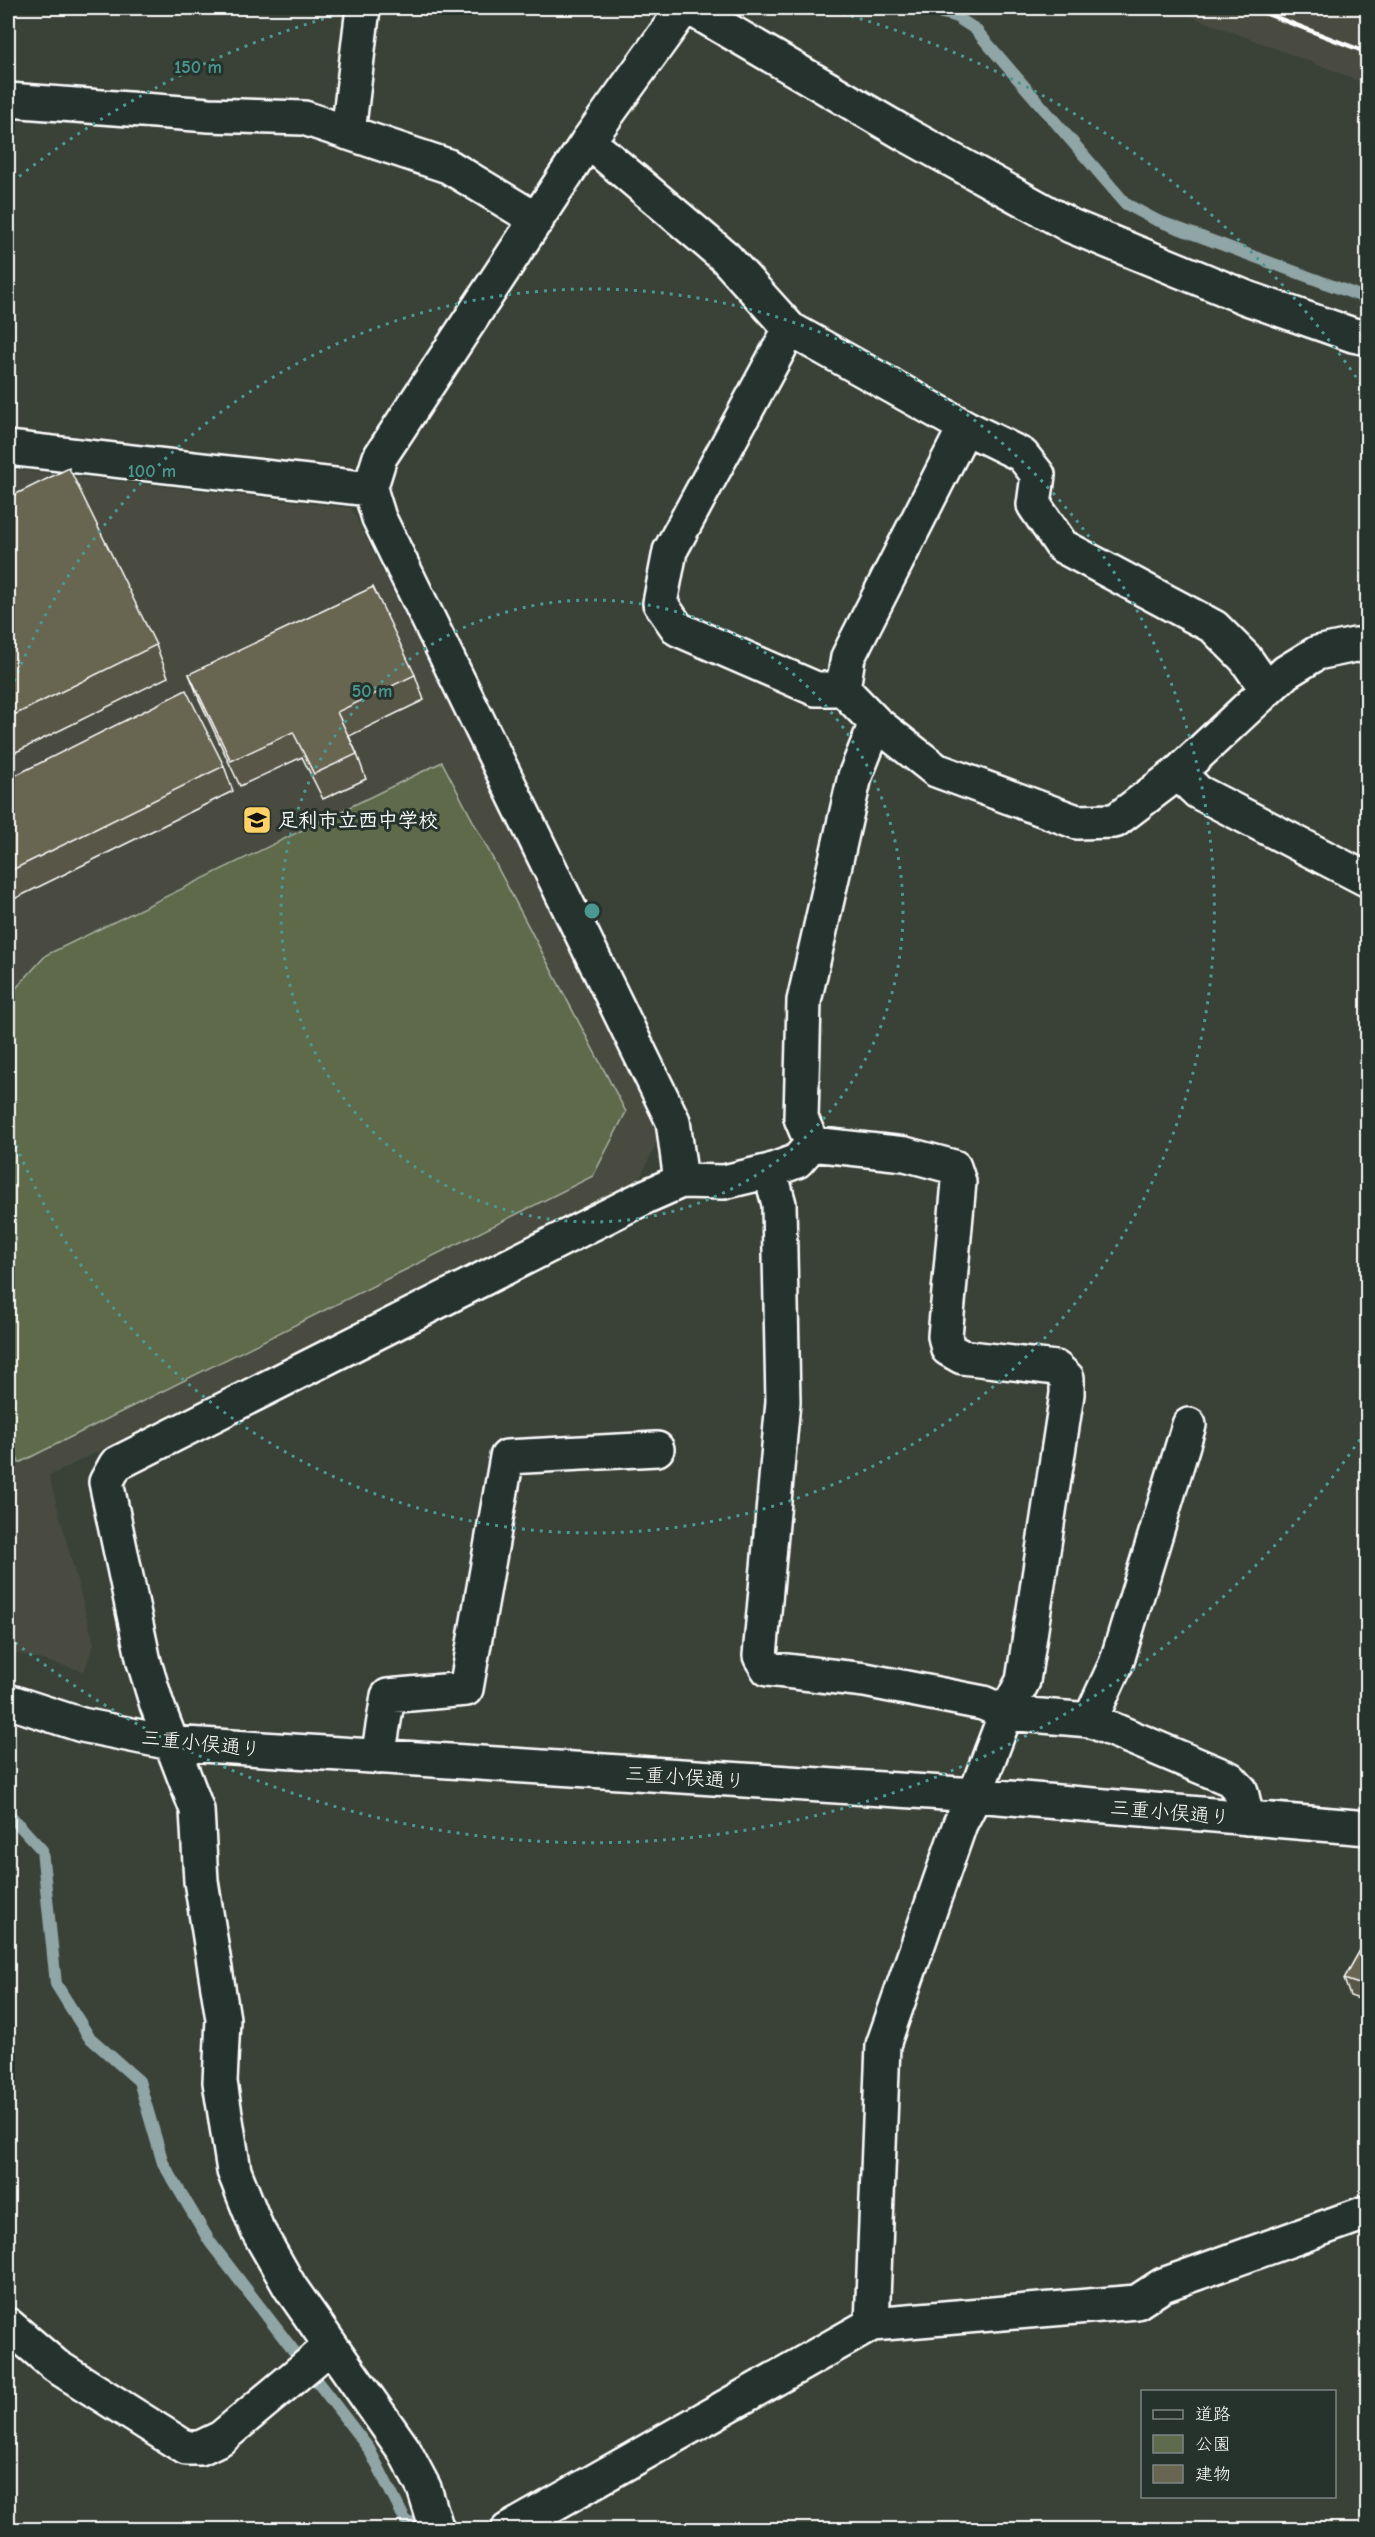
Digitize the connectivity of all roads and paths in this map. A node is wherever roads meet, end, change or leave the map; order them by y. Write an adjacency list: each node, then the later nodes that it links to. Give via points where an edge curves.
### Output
1 (363, 8): 5 (street)
2 (684, 8): 6 (street)
3 (690, 8): 9 (street, via 1071,226 1247,298)
4 (8, 100): 5 (street, via 209,116 304,118)
5 (348, 133): 7 (street, via 448,166)
6 (588, 141): 7 (street); 8 (street, via 725,257)
7 (537, 220): 12 (street, via 380,457)
8 (790, 329): 10 (street); 15 (street, via 670,551 660,603 678,629 816,689)
9 (1368, 338)
10 (965, 428): 14 (street, via 1022,455 1038,475 1034,505 1062,546 1214,627 1245,658); 15 (street, via 848,657)
11 (8, 448): 12 (street)
12 (370, 489): 21 (street, via 380,518 673,1121)
13 (1368, 646): 14 (street, via 1317,653)
14 (1266, 688): 17 (street)
15 (843, 689): 16 (street)
16 (876, 723): 17 (street, via 936,770 1077,822 1115,821); 19 (street, via 855,776 804,1001 801,1118)
17 (1178, 773): 18 (street, via 1198,792)
18 (1368, 880)
19 (812, 1144): 20 (street, via 797,1161); 25 (street, via 905,1154 954,1167 959,1182 945,1336 948,1349 962,1357 1056,1368 1067,1378 1023,1681)
20 (770, 1171): 21 (street, via 724,1182); 25 (street, via 779,1203 783,1402 760,1656 768,1669 865,1680 984,1704)
21 (681, 1181): 27 (street, via 116,1464 106,1482 144,1662)
22 (1189, 1425): 26 (street, via 1116,1664)
23 (657, 1449): 28 (street, via 507,1456 466,1689 388,1696)
24 (8, 1701): 27 (street, 三重小俣通り, via 82,1725)
25 (1006, 1713): 26 (street); 29 (street)
26 (1090, 1720): 30 (street, via 1230,1779 1241,1791)
27 (171, 1743): 28 (street, 三重小俣通り); 35 (street, via 196,1810 201,1881 223,2019 220,2082 234,2171 257,2229 290,2287)
28 (378, 1757): 29 (street, 三重小俣通り)
29 (975, 1795): 30 (street, 三重小俣通り); 33 (street, via 960,1824 883,2045)
30 (1247, 1818): 31 (street, 三重小俣通り)
31 (1368, 1828)
32 (1368, 2212): 33 (street, via 1163,2285 1137,2302)
33 (872, 2324): 37 (street)
34 (8, 2325): 35 (street, via 56,2366 186,2448 200,2448 221,2438)
35 (331, 2346): 36 (street, via 404,2450 424,2488)
36 (437, 2529)
37 (508, 2529)

